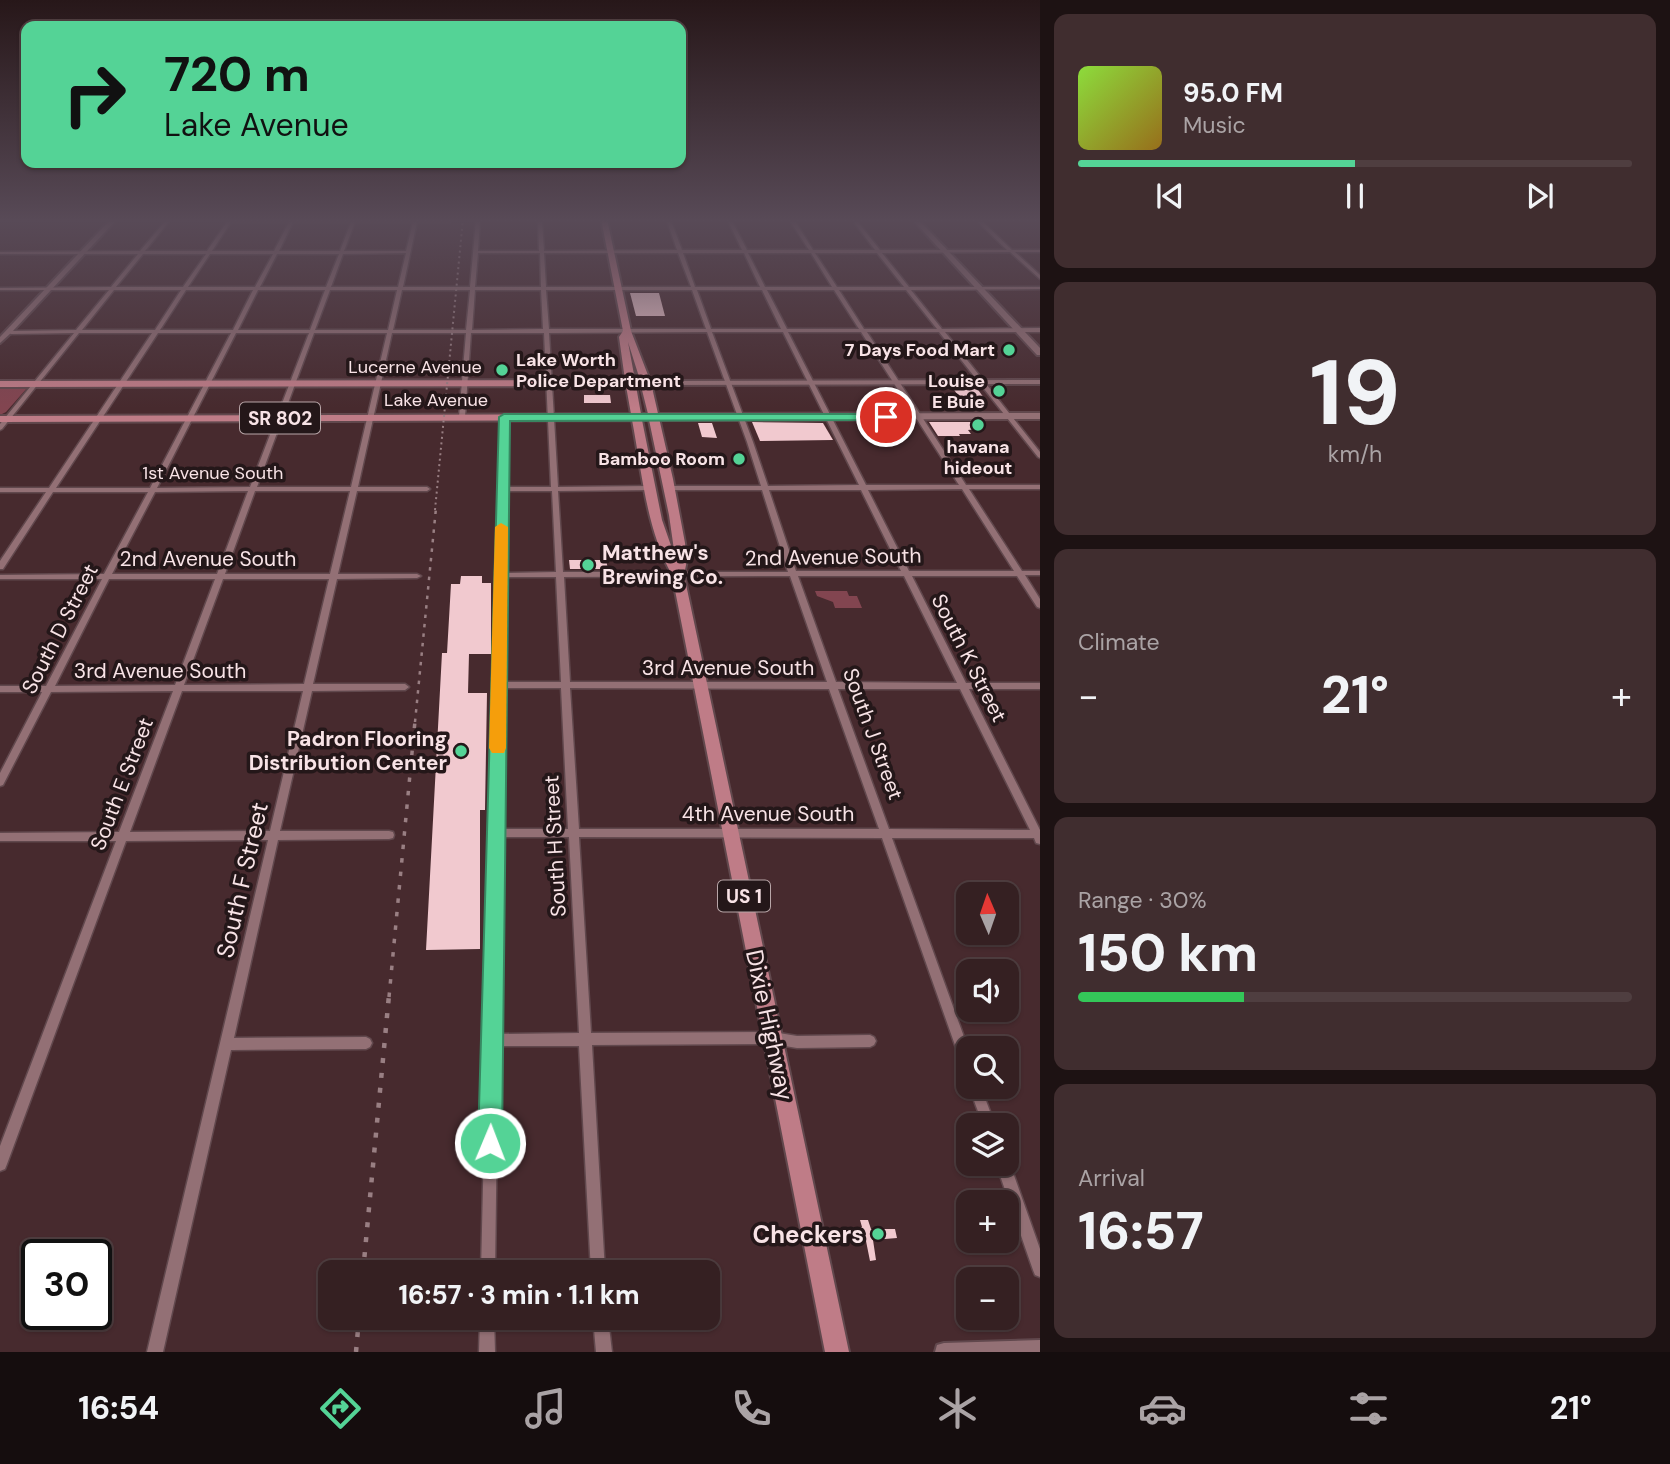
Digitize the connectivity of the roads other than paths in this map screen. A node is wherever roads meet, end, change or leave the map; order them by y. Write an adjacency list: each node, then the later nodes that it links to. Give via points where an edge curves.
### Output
1 (56, 282): 26 (street)
2 (118, 282): 27 (street)
3 (189, 282): 28 (street)
4 (260, 282): 29 (street, South D Street)
5 (331, 282): 30 (street, South E Street)
6 (401, 282): 15 (street, South F Street)
7 (472, 282): 16 (street)
8 (544, 282): 17 (street, South H Street)
9 (617, 282): 18 (main road, Dixie Highway / US 1)
10 (690, 282): 19 (street, South J Street)
11 (761, 282): 20 (street, South K Street)
12 (832, 282): 21 (street)
13 (903, 282): 22 (street)
14 (974, 282): 23 (main road)
15 (400, 288): 16 (street); 30 (street); 38 (street, South F Street)
16 (472, 288): 17 (street); 39 (street)
17 (544, 288): 18 (street); 40 (street, South H Street)
18 (618, 288): 19 (street); 41 (main road, Dixie Highway / US 1)
19 (692, 288): 20 (street); 42 (street, South J Street)
20 (764, 288): 21 (street); 43 (street, South K Street)
21 (836, 288): 22 (street); 31 (street)
22 (907, 288): 23 (street); 32 (street)
23 (979, 288): 24 (street); 33 (main road)
24 (1040, 288)
25 (0, 289): 26 (street)
26 (49, 289): 27 (street); 44 (street)
27 (112, 289): 28 (street); 45 (street)
28 (184, 289): 29 (street); 35 (street)
29 (256, 289): 30 (street); 36 (street, South D Street)
30 (328, 289): 37 (street, South E Street)
31 (863, 330): 32 (street); 43 (street); 50 (street)
32 (941, 330): 33 (street); 51 (street)
33 (1018, 330): 34 (street); 47 (main road)
34 (1040, 330)
35 (156, 331): 36 (street); 45 (street); 62 (street)
36 (234, 331): 37 (street); 53 (street, South D Street)
37 (312, 331): 38 (street); 54 (street, South E Street)
38 (390, 331): 39 (street); 55 (street, South F Street)
39 (469, 331): 40 (street); 56 (street)
40 (547, 331): 41 (street); 57 (street, South H Street)
41 (627, 331): 42 (street); 58 (main road, Dixie Highway / US 1, via 623,337); 59 (main road, Dixie Highway / US 1, via 633,337)
42 (709, 331): 43 (street); 48 (street, South J Street)
43 (785, 331): 49 (street, South K Street)
44 (7, 332): 45 (street); 46 (street)
45 (77, 332): 61 (street)
46 (0, 341)
47 (1040, 353)
48 (728, 382): 49 (main road, Lucerne Avenue / SR 802); 59 (main road, Lucerne Avenue / SR 802); 67 (street, South J Street)
49 (811, 382): 50 (main road, Lucerne Avenue / SR 802); 68 (street, South K Street)
50 (896, 382): 51 (main road, Lucerne Avenue / SR 802); 69 (street)
51 (982, 382): 52 (main road, Lucerne Avenue / SR 802); 63 (street)
52 (1040, 382)
53 (207, 383): 54 (main road, Lucerne Avenue / SR 802); 62 (main road, Lucerne Avenue / SR 802); 71 (street, South D Street)
54 (293, 383): 55 (main road, Lucerne Avenue / SR 802); 72 (street, South E Street)
55 (378, 383): 56 (main road, Lucerne Avenue / SR 802); 73 (street, South F Street)
56 (464, 383): 57 (main road, Lucerne Avenue / SR 802); 65 (street)
57 (550, 383): 58 (main road, Lucerne Avenue / SR 802); 74 (street, South H Street)
58 (630, 383): 59 (main road, Lucerne Avenue / SR 802); 75 (main road, Dixie Highway / US 1)
59 (646, 383): 76 (main road, Dixie Highway / US 1)
60 (0, 384): 61 (main road, Lucerne Avenue / SR 802)
61 (35, 384): 62 (main road, Lucerne Avenue / SR 802); 77 (street)
62 (122, 384): 70 (street)
63 (1009, 416): 64 (main road, Lake Avenue / SR 802); 69 (main road, Lake Avenue / SR 802); 79 (street)
64 (1040, 416)
65 (462, 417): 66 (main road, Lake Avenue / SR 802); 73 (main road, Lake Avenue / SR 802)
66 (504, 417): 74 (main road, Lake Avenue / SR 802); 92 (street)
67 (741, 417): 68 (main road, Lake Avenue / SR 802); 76 (main road, Lake Avenue / SR 802); 84 (street, South J Street)
68 (828, 417): 69 (main road, Lake Avenue / SR 802); 85 (street, South K Street)
69 (919, 417): 86 (street)
70 (98, 418): 71 (main road, Lake Avenue / SR 802); 77 (main road, Lake Avenue / SR 802); 87 (street)
71 (189, 418): 72 (main road, Lake Avenue / SR 802); 88 (street, South D Street)
72 (280, 418): 73 (main road, Lake Avenue / SR 802); 89 (street, South E Street)
73 (370, 418): 90 (street, South F Street)
74 (551, 418): 75 (main road, Lake Avenue / SR 802); 81 (street, South H Street)
75 (637, 418): 76 (main road, Lake Avenue / SR 802); 82 (main road, Dixie Highway / US 1)
76 (653, 418): 83 (main road, Dixie Highway / US 1)
77 (4, 419): 78 (street)
78 (0, 428)
79 (1040, 456)
80 (1040, 487): 86 (street)
81 (556, 488): 82 (street); 92 (street); 100 (street, South H Street)
82 (650, 488): 101 (main road, Dixie Highway / US 1, via 668,561)
83 (669, 488): 84 (street); 101 (main road, Dixie Highway / US 1, via 681,561)
84 (764, 488): 85 (street); 97 (street, South J Street)
85 (864, 488): 86 (street); 98 (street, South K Street)
86 (964, 488): 95 (street)
87 (51, 489): 88 (street, 1st Avenue South); 93 (street, 1st Avenue South); 94 (street)
88 (152, 489): 89 (street, 1st Avenue South); 102 (street, South D Street)
89 (253, 489): 90 (street, 1st Avenue South); 103 (street, South E Street)
90 (354, 489): 91 (street, 1st Avenue South); 104 (street, South F Street)
91 (426, 489)
92 (502, 489): 99 (street)
93 (0, 490)
94 (0, 567)
95 (1020, 573): 96 (street, 2nd Avenue South); 98 (street, 2nd Avenue South); 107 (street)
96 (1040, 573)
97 (793, 574): 98 (street, 2nd Avenue South); 101 (street, 2nd Avenue South); 111 (street, South J Street)
98 (906, 574): 112 (street, South K Street)
99 (500, 575): 100 (street, 2nd Avenue South); 108 (street)
100 (561, 575): 101 (street, 2nd Avenue South); 109 (street, South H Street)
101 (678, 575): 110 (main road, Dixie Highway / US 1)
102 (107, 576): 103 (street, 2nd Avenue South); 106 (street, 2nd Avenue South); 115 (street, South D Street)
103 (220, 576): 104 (street, 2nd Avenue South); 116 (street, South E Street)
104 (334, 576): 105 (street, 2nd Avenue South); 117 (street, South F Street)
105 (417, 576)
106 (0, 577)
107 (1040, 605)
108 (499, 685): 109 (street, 3rd Avenue South); 121 (street)
109 (567, 685): 110 (street, 3rd Avenue South); 120 (street, South H Street)
110 (700, 685): 111 (street, 3rd Avenue South); 122 (main road, Dixie Highway / US 1)
111 (833, 685): 112 (street, 3rd Avenue South); 123 (street, South J Street)
112 (963, 686): 113 (street, 3rd Avenue South); 127 (street, South K Street)
113 (1040, 686)
114 (405, 687): 117 (street, 3rd Avenue South)
115 (49, 688): 116 (street, 3rd Avenue South); 118 (street, 3rd Avenue South); 119 (street, South D Street)
116 (178, 688): 117 (street, 3rd Avenue South); 125 (street, South E Street)
117 (308, 688): 126 (street, South F Street)
118 (0, 689)
119 (0, 782)
120 (575, 832): 121 (street, 4th Avenue South); 122 (street, 4th Avenue South); 131 (street, South H Street)
121 (496, 833): 132 (street)
122 (731, 834): 123 (street, 4th Avenue South); 130 (main road, Dixie Highway / US 1)
123 (886, 834): 127 (street, 4th Avenue South); 129 (street, South J Street)
124 (389, 835): 126 (street)
125 (123, 836): 126 (street); 128 (street); 136 (street, South E Street)
126 (274, 836): 135 (street, South F Street)
127 (1039, 836)
128 (0, 837)
129 (958, 1036)
130 (773, 1038): 131 (street); 133 (street); 147 (main road, Dixie Highway / US 1)
131 (587, 1039): 132 (street); 139 (street, South H Street)
132 (492, 1040): 138 (street)
133 (870, 1041)
134 (366, 1043): 135 (street)
135 (226, 1044): 144 (street, South F Street)
136 (0, 1164)
137 (1007, 1176): 140 (street)
138 (488, 1260)
139 (597, 1260)
140 (1040, 1270)
141 (487, 1330): 145 (street)
142 (602, 1330): 146 (street)
143 (1040, 1349): 148 (street)
144 (155, 1352)
145 (487, 1352)
146 (604, 1352)
147 (837, 1352)
148 (944, 1352)

